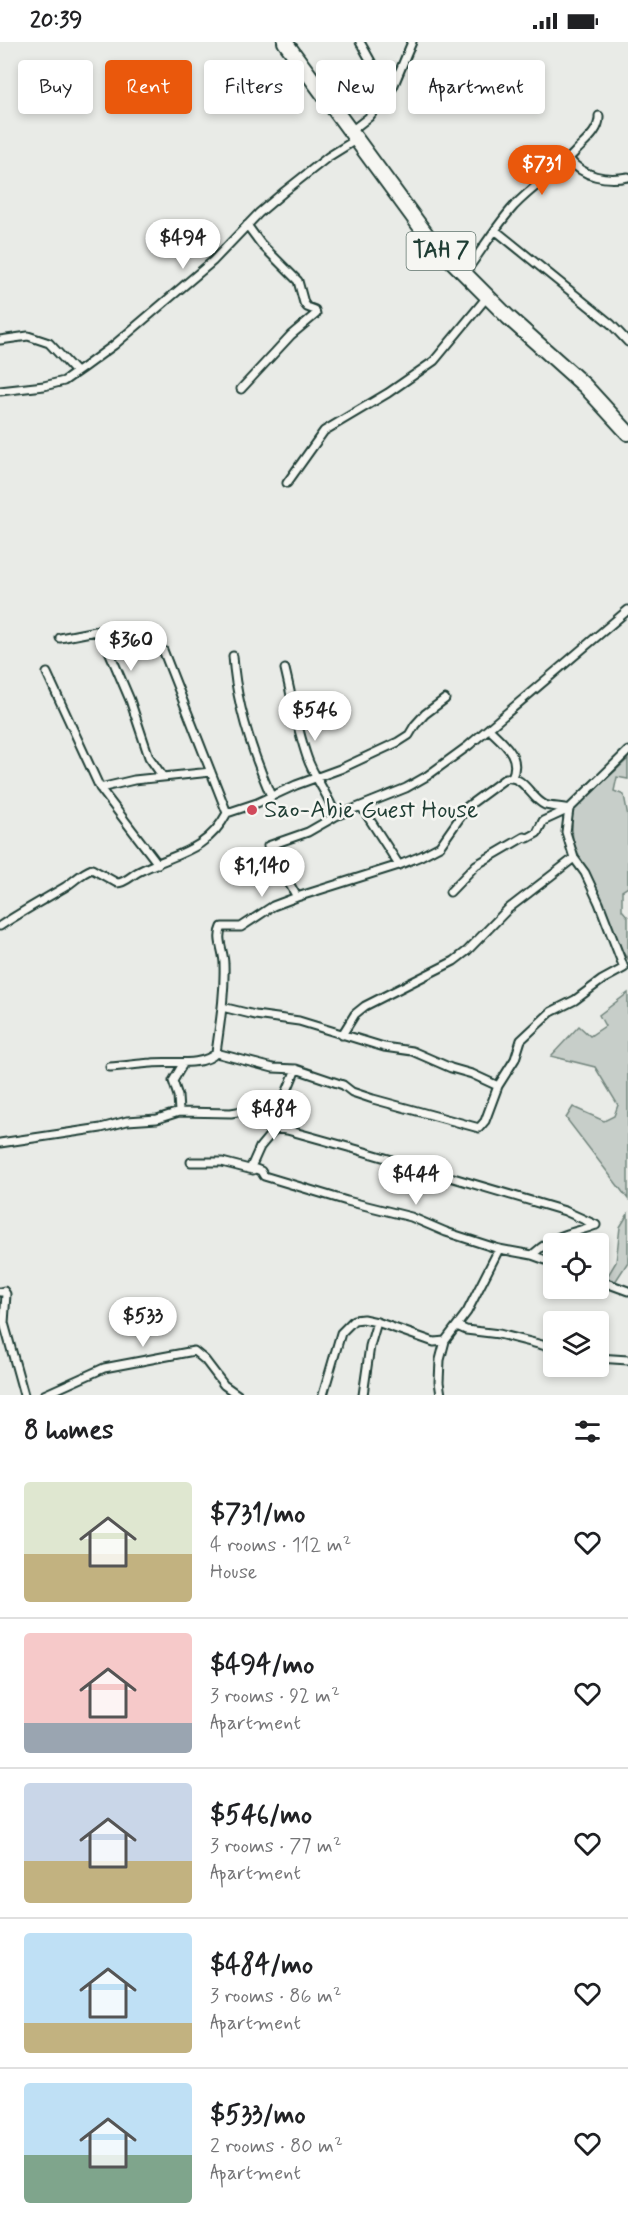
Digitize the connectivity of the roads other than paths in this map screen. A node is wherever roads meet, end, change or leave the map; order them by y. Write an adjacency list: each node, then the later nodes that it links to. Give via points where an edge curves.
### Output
1 (285, 42): 8 (highway, TAH 7)
2 (360, 42): 4 (street)
3 (412, 42): 5 (street)
4 (370, 60)
5 (396, 80)
6 (371, 114): 8 (street)
7 (599, 116): 9 (street, via 596,128)
8 (354, 135): 11 (street); 13 (highway, TAH 7, via 428,237)
9 (569, 159): 10 (street, via 583,173 608,179); 12 (street, via 531,188)
10 (628, 177)
11 (247, 225): 17 (street, via 213,261); 18 (street, via 298,281 304,303 316,314 296,329)
12 (495, 230): 13 (street); 16 (street)
13 (464, 274): 14 (highway, TAH 7)
14 (487, 297): 20 (highway, TAH 7, via 585,386); 21 (street, via 434,361 324,431)
15 (0, 340): 17 (street, via 28,336 49,343)
16 (628, 342)
17 (76, 372): 19 (street, via 64,381)
18 (241, 389)
19 (0, 391)
20 (628, 433)
21 (287, 483)
22 (628, 610): 29 (street)
23 (60, 638): 32 (street, via 96,632 103,637 149,757)
24 (163, 650): 31 (street)
25 (233, 656): 36 (street, via 248,732)
26 (285, 669): 34 (street, via 300,734)
27 (47, 673): 35 (street)
28 (445, 699): 34 (street, via 415,725 410,735)
29 (489, 729): 33 (street, via 511,751 516,769); 37 (street, via 427,776)
30 (628, 751): 38 (street)
31 (212, 772): 32 (street); 39 (street)
32 (163, 777): 35 (street)
33 (512, 777): 38 (street, via 545,805); 43 (street, via 468,806 440,846)
34 (316, 778): 36 (street); 40 (street)
35 (100, 788): 42 (street)
36 (271, 796): 39 (street)
37 (361, 806): 40 (street); 43 (street)
38 (569, 809): 41 (street, via 566,832); 44 (street, via 543,820 537,833 476,865)
39 (226, 813): 42 (street, via 204,841)
40 (336, 816): 45 (street, via 308,832 268,846)
41 (574, 858): 48 (street, via 508,909 454,961 364,1006); 53 (street, via 599,903 624,968 551,1012 521,1040 515,1059)
42 (158, 864): 46 (street, via 121,883 92,869 85,871)
43 (399, 865): 45 (street)
44 (450, 892)
45 (297, 897): 47 (street, via 273,906 241,927 222,927)
46 (0, 926)
47 (222, 1007): 48 (street, via 299,1021); 49 (street)
48 (342, 1035): 53 (street, via 412,1051)
49 (216, 1053): 50 (street); 52 (street)
50 (183, 1064): 51 (street); 55 (street, via 173,1081)
51 (110, 1067)
52 (296, 1070): 53 (street, via 373,1099 480,1128); 54 (street)
53 (498, 1086)
54 (280, 1111): 56 (street); 57 (street)
55 (179, 1112): 56 (street, via 243,1111); 58 (street, via 157,1119)
56 (257, 1123): 57 (street)
57 (275, 1129): 60 (street, via 251,1167); 62 (street, via 565,1211 596,1225 567,1234)
58 (0, 1143)
59 (191, 1162): 60 (street, via 222,1162)
60 (261, 1173): 61 (street, via 300,1188 411,1217)
61 (499, 1249): 62 (street); 68 (street)
62 (532, 1255): 63 (street)
63 (543, 1259)
64 (609, 1284): 65 (street)
65 (628, 1291)
66 (0, 1292): 73 (street, via 6,1294 4,1323)
67 (377, 1322): 69 (street, via 420,1339); 76 (street, via 358,1320 345,1327); 77 (street)
68 (457, 1326): 69 (street); 70 (street)
69 (445, 1341): 78 (street, via 440,1360)
70 (543, 1345)
71 (609, 1359): 72 (street)
72 (628, 1360)
73 (24, 1395)
74 (44, 1395): 75 (street, via 105,1368 194,1351)
75 (238, 1395)
76 (322, 1395)
77 (363, 1395)
78 (441, 1395)

